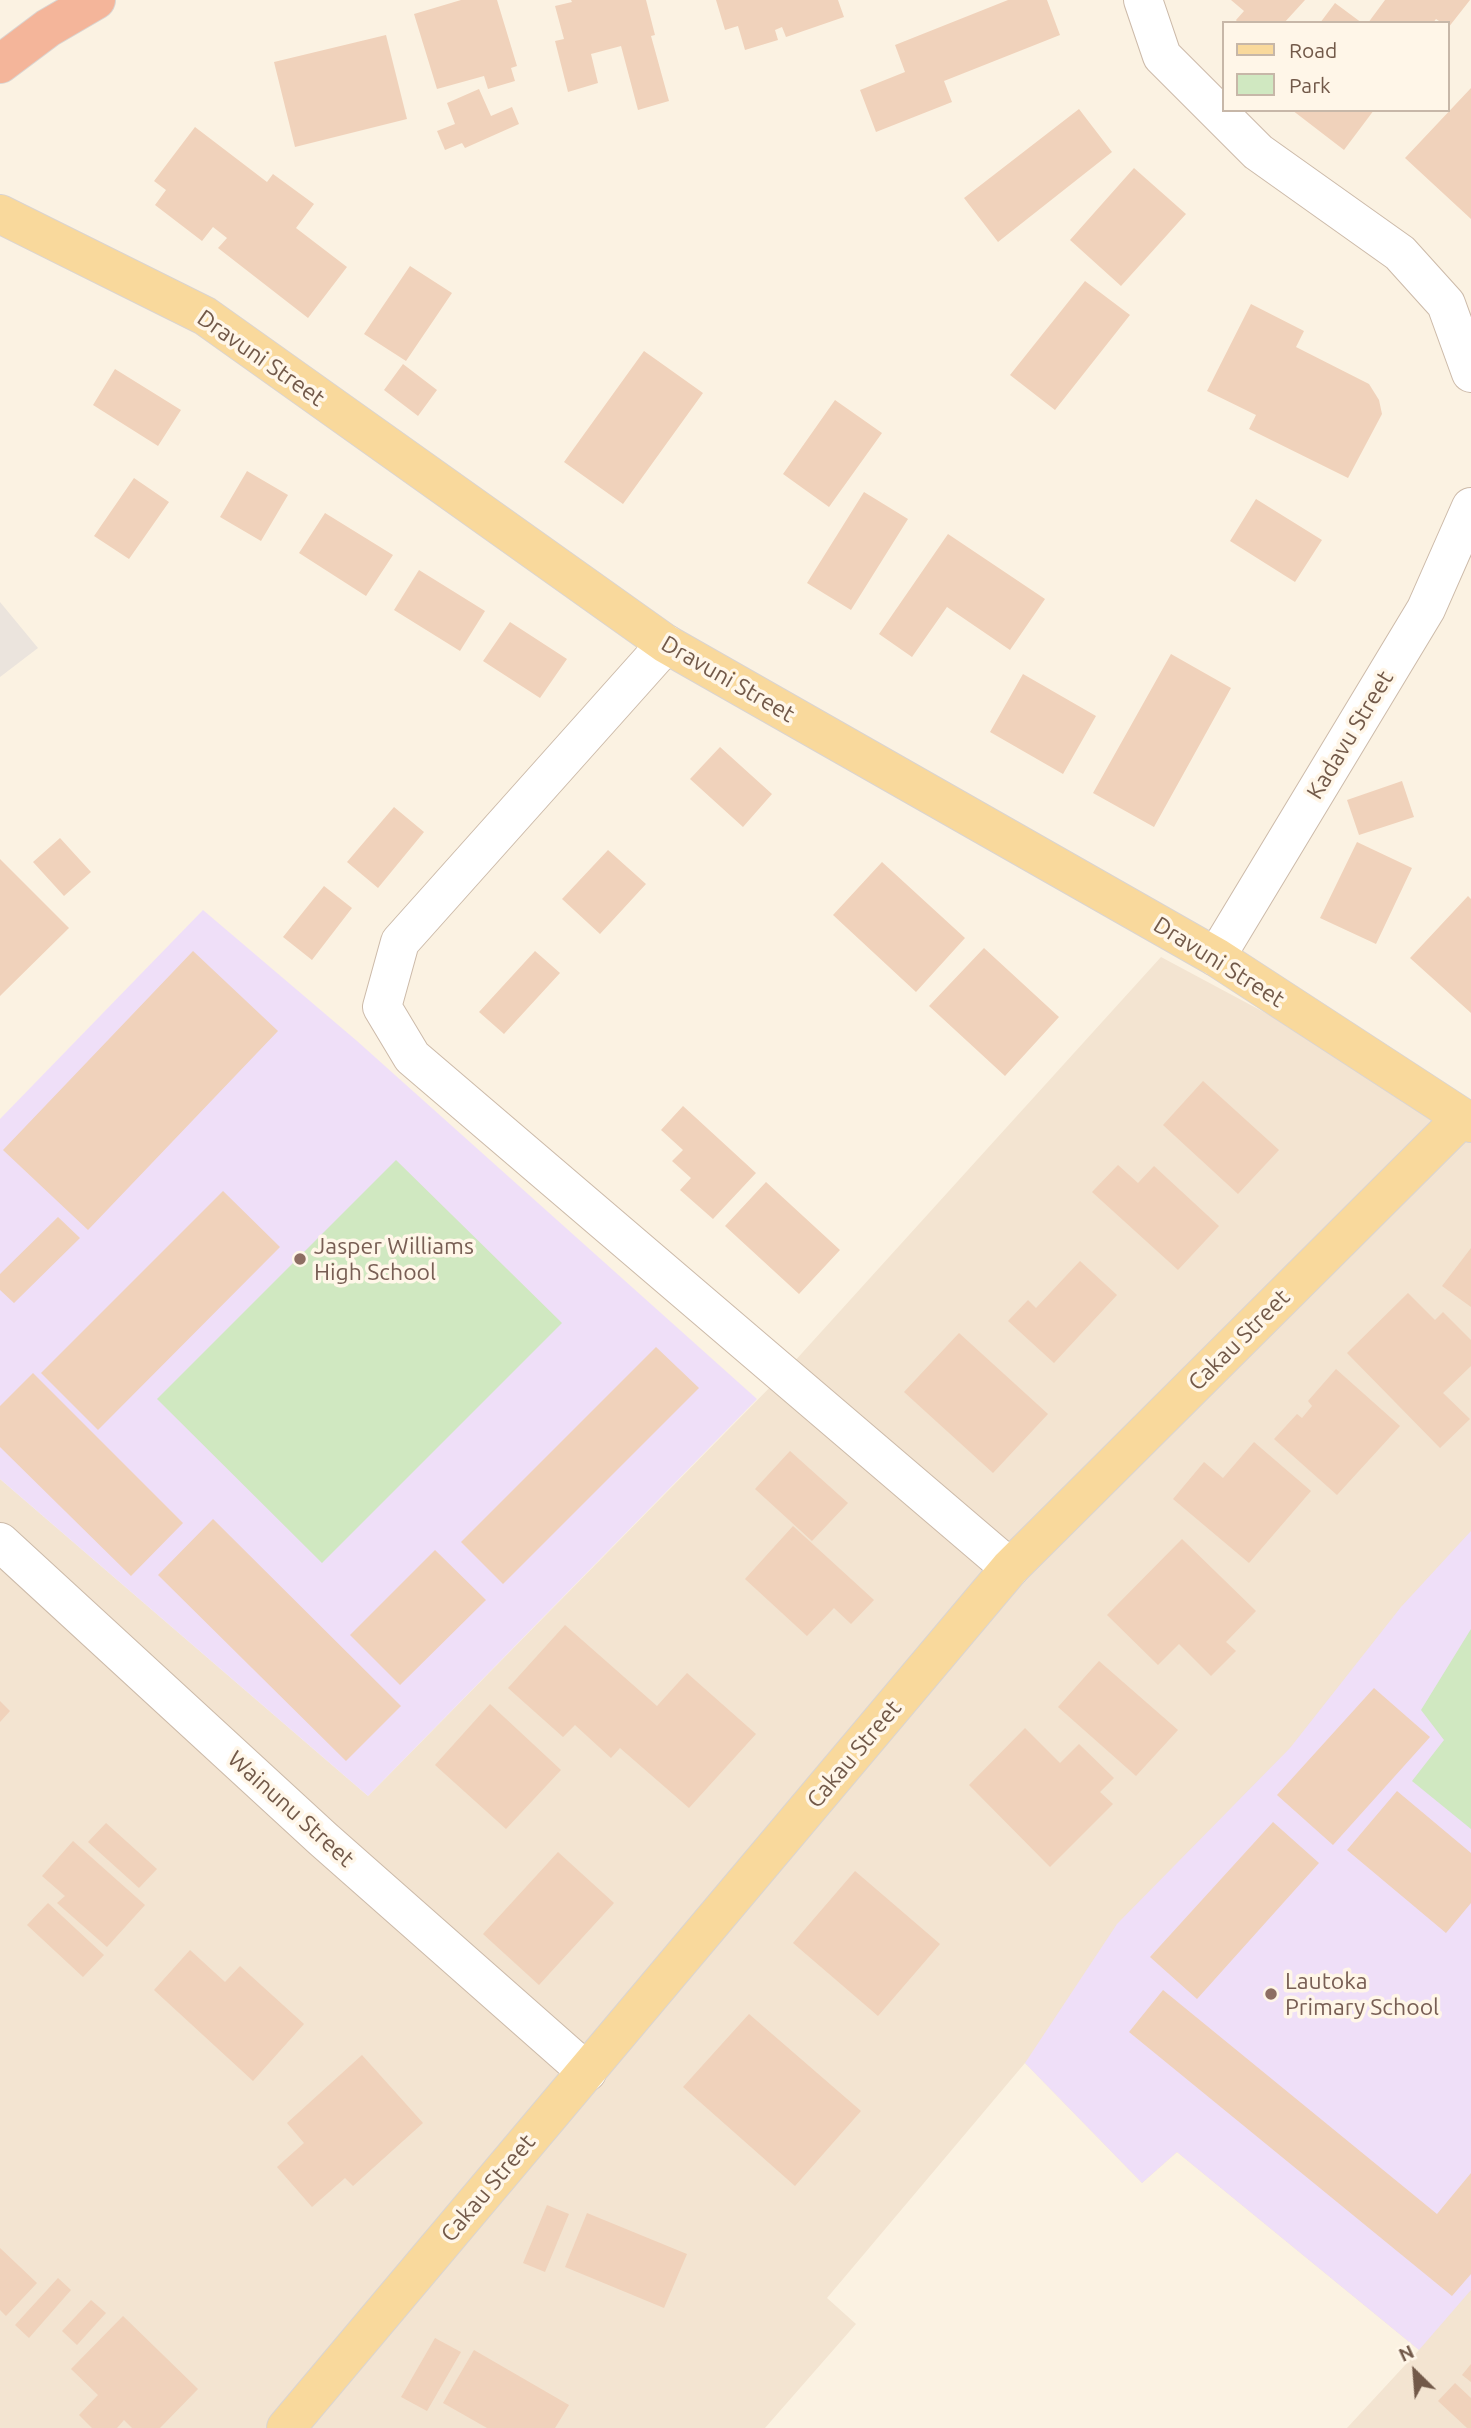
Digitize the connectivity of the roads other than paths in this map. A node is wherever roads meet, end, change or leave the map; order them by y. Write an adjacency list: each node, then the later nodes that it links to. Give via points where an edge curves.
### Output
1 (96, 0): 3 (highway)
2 (1143, 0): 5 (street, via 1162,56 1258,152 1400,253 1446,304)
3 (0, 64)
4 (0, 214): 7 (main road, Dravuni Street, via 205,316)
5 (1471, 373)
6 (1471, 507): 8 (street, Kadavu Street, via 1426,609)
7 (666, 644): 8 (main road, Dravuni Street); 11 (street, via 400,942 382,1007 412,1057)
8 (1216, 957): 9 (main road, Dravuni Street)
9 (1466, 1121): 11 (main road, Cakau Street)
10 (0, 1542): 12 (street, Wainunu Street, via 323,1839)
11 (1010, 1568): 12 (main road, Cakau Street)
12 (587, 2072): 13 (main road, Cakau Street)
13 (286, 2428)

